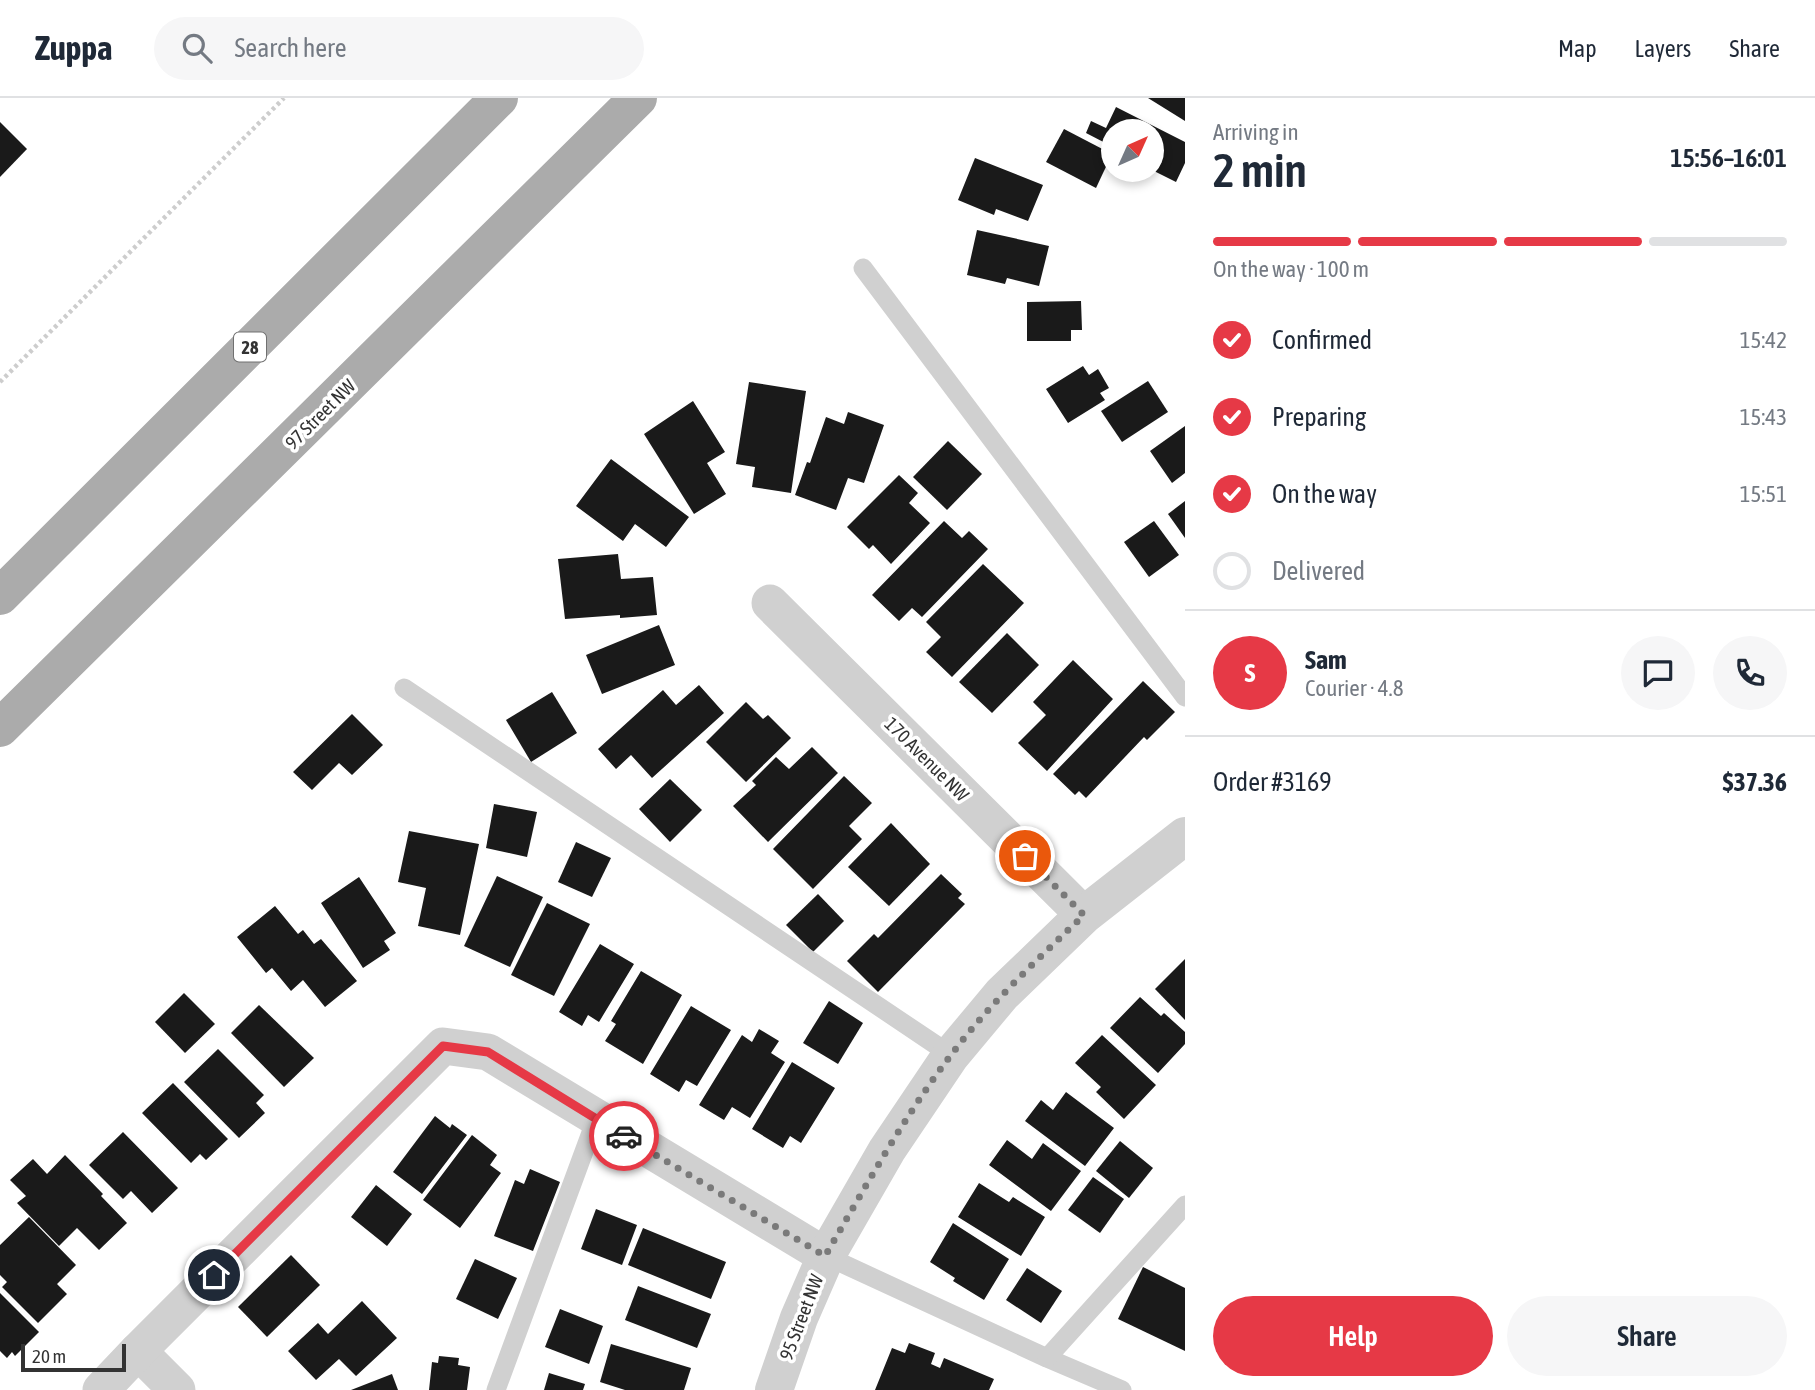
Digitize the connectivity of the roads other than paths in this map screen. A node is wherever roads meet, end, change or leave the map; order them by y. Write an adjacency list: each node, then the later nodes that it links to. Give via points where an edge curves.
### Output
1 (499, 98): 4 (main road, 28)
2 (638, 98): 8 (main road, 97 Street NW)
3 (863, 268): 7 (lane)
4 (0, 596)
5 (770, 603): 10 (street, 170 Avenue NW)
6 (404, 688): 11 (lane)
7 (1185, 697)
8 (0, 728)
9 (1185, 836): 10 (street, 95 Street NW)
10 (1084, 915): 11 (street, 95 Street NW, via 1002,994)
11 (951, 1055): 14 (street, 95 Street NW, via 887,1150)
12 (596, 1119): 14 (street); 15 (street, via 488,1052 443,1046); 19 (lane)
13 (1185, 1205): 16 (lane)
14 (825, 1256): 16 (lane); 20 (street, 95 Street NW)
15 (138, 1351): 17 (street); 18 (street)
16 (1047, 1359): 21 (lane)
17 (101, 1390)
18 (177, 1390)
19 (496, 1390)
20 (774, 1390)
21 (1122, 1390)

